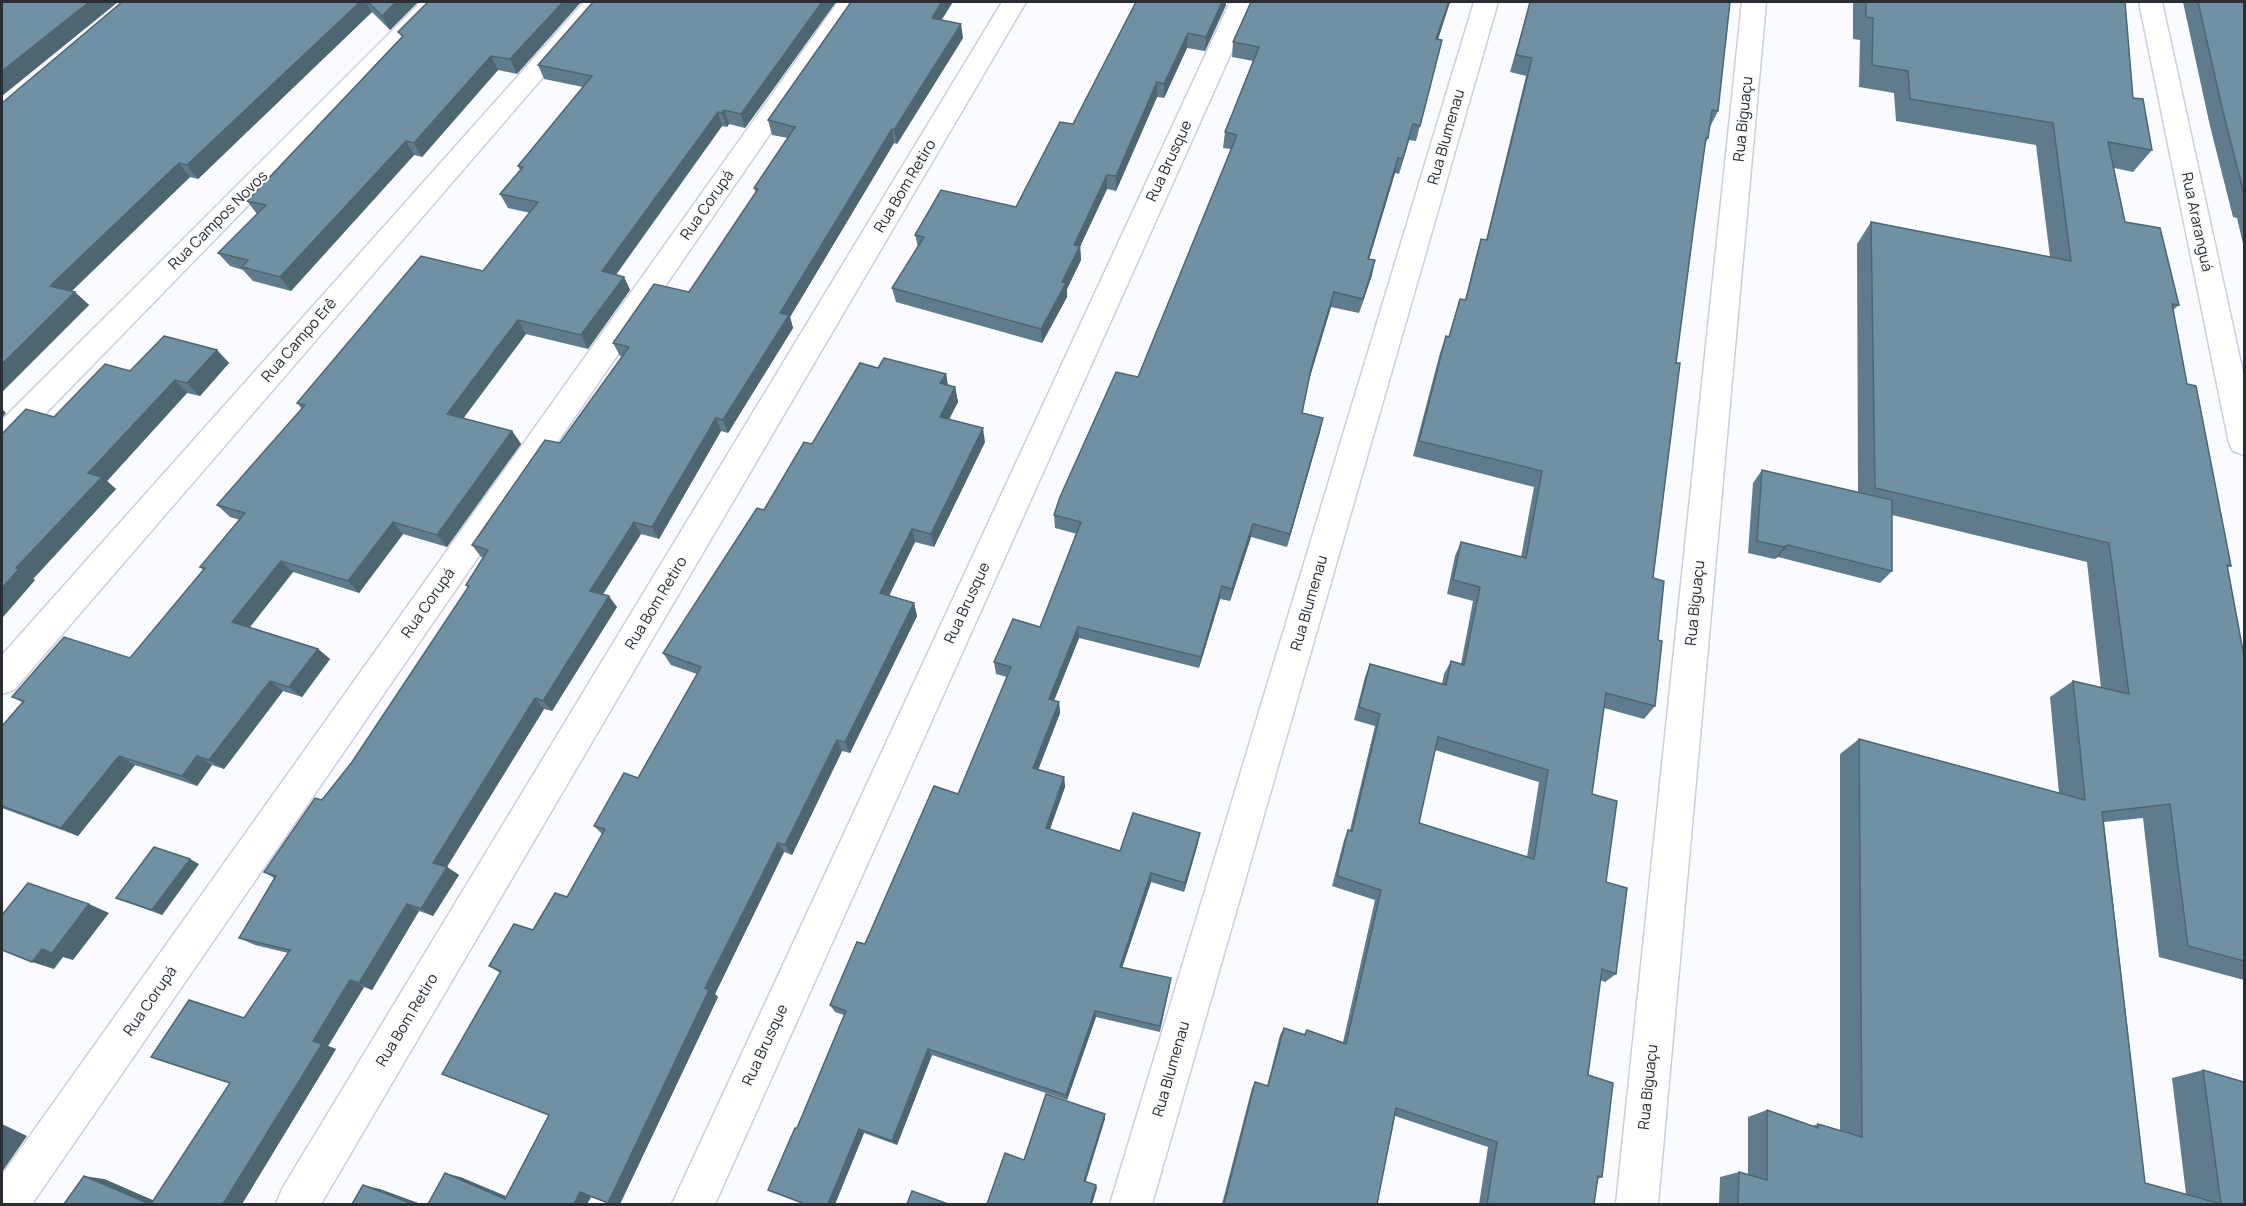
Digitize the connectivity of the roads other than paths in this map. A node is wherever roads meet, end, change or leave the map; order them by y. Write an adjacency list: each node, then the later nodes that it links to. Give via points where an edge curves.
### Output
1 (434, 2): 9 (street, Rua Campos Novos)
2 (596, 2): 11 (street, Rua Campo Erê)
3 (849, 2): 12 (street, Rua Corupá)
4 (1014, 2): 13 (street, Rua Bom Retiro)
5 (1242, 2): 14 (street, Rua Brusque)
6 (1486, 2): 15 (street, Rua Blumenau)
7 (1754, 2): 16 (street, Rua Biguaçu)
8 (2150, 2): 10 (street, Rua Araranguá)
9 (2, 439)
10 (2244, 443)
11 (2, 679)
12 (8, 1204)
13 (297, 1204)
14 (693, 1204)
15 (1131, 1204)
16 (1637, 1204)

